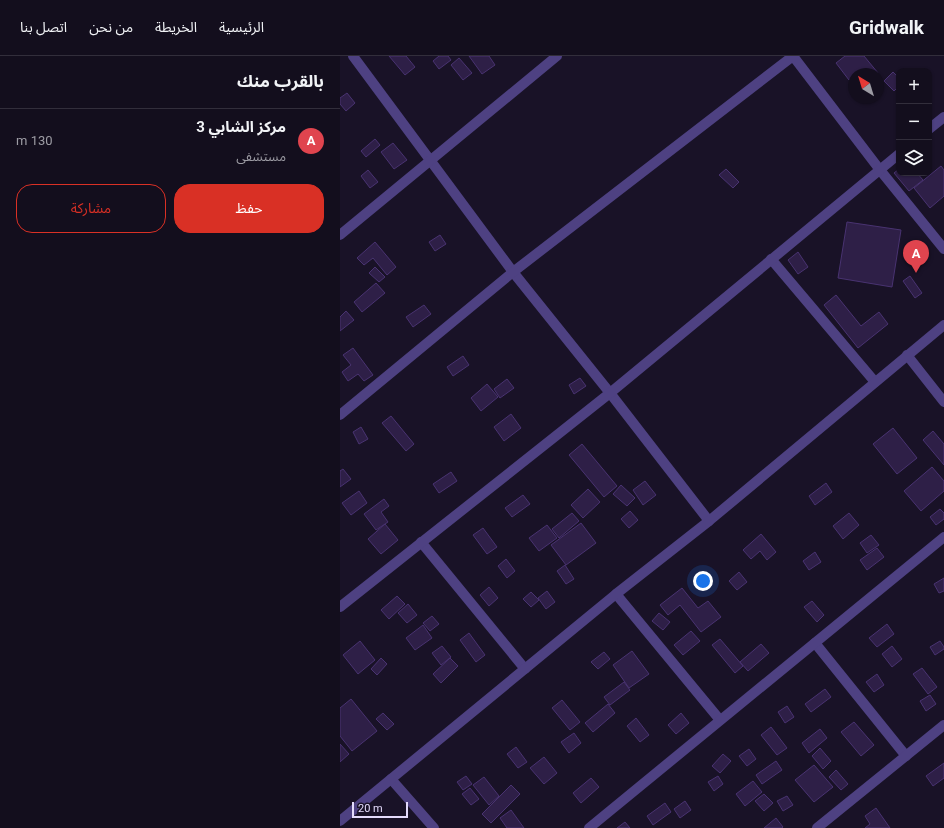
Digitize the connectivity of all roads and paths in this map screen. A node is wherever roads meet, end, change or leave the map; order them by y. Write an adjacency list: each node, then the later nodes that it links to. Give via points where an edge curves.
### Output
1 (353, 56): 6 (street)
2 (557, 56): 6 (street)
3 (944, 117): 4 (street)
4 (932, 127)
5 (896, 157): 7 (street)
6 (431, 161): 8 (street); 11 (street)
7 (880, 170): 9 (street); 10 (street); 11 (street, via 793,56)
8 (340, 235)
9 (944, 249)
10 (771, 259): 14 (street); 15 (street)
11 (513, 272): 15 (street); 17 (street)
12 (944, 325): 13 (street)
13 (907, 355): 14 (street); 16 (street)
14 (876, 382): 18 (street)
15 (610, 393): 18 (street); 20 (street)
16 (944, 402)
17 (340, 415)
18 (710, 521): 21 (street)
19 (944, 537): 23 (street)
20 (421, 542): 22 (street); 24 (street)
21 (616, 594): 24 (street); 25 (street)
22 (340, 607)
23 (815, 643): 25 (street); 27 (street)
24 (525, 669): 28 (street)
25 (720, 720): 31 (street)
26 (944, 724): 27 (street)
27 (906, 756): 32 (street)
28 (391, 779): 29 (street); 30 (street)
29 (340, 821)
30 (434, 828)
31 (589, 828)
32 (817, 828)

